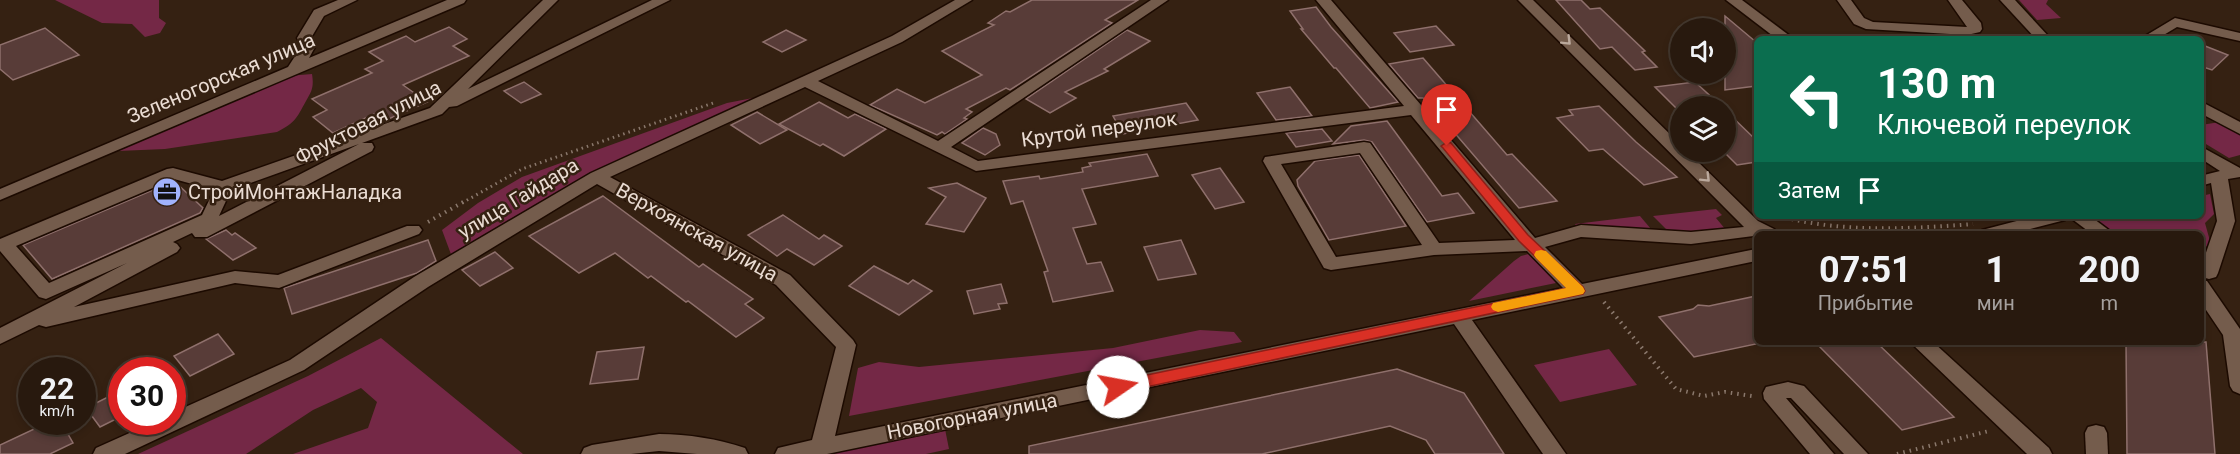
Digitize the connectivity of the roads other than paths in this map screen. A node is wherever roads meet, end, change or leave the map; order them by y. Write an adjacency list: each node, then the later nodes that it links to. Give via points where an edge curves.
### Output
1 (350, 0): 17 (street, via 319,13 304,38 308,47)
2 (459, 0): 17 (street, Зеленогорская улица)
3 (551, 0): 21 (street)
4 (663, 0): 21 (street, Фруктовая улица)
5 (965, 0): 18 (street, улица Гайдара, via 897,39)
6 (1161, 0): 23 (street)
7 (1323, 0): 20 (street)
8 (1525, 0): 36 (street, one-way to 36)
9 (1733, 0): 13 (street)
10 (1844, 0): 11 (street, via 1859,21 1870,26 1975,29)
11 (1955, 0)
12 (2007, 0): 14 (street)
13 (1783, 36)
14 (2041, 36)
15 (2152, 36): 16 (street, via 2175,22)
16 (2240, 37)
17 (294, 70): 29 (street, Зеленогорская улица)
18 (805, 81): 23 (street, Крутой переулок); 26 (street, улица Гайдара)
19 (2204, 108): 22 (street)
20 (1417, 109): 23 (street, Крутой переулок, via 976,166); 39 (street)
21 (436, 111): 28 (street); 38 (street, Фруктовая улица)
22 (2240, 129)
23 (938, 148)
24 (2204, 154): 25 (street)
25 (2232, 174): 27 (street); 33 (street)
26 (597, 177): 51 (street, Верхоянская улица, via 783,280 846,345); 52 (street, улица Гайдара, via 421,282 297,365)
27 (2204, 180)
28 (223, 187): 30 (street); 30 (street, via 173,173 4,244 46,292)
29 (0, 195)
30 (209, 219): 38 (street)
31 (2029, 219): 34 (street)
32 (2082, 219): 37 (street)
33 (2233, 224): 42 (street)
34 (1985, 228)
35 (412, 230): 45 (street, via 279,282 235,277)
36 (1761, 230): 39 (street, via 1691,238 1581,231)
37 (2100, 231)
38 (190, 239): 45 (street, Фруктовая улица); 46 (street)
39 (1532, 245): 40 (street); 43 (street)
40 (1434, 249): 40 (street, via 1364,147 1272,161 1331,264)
41 (1754, 255): 43 (street, Новогорная улица)
42 (2205, 279): 47 (street)
43 (1578, 291): 44 (street, Новогорная улица)
44 (1459, 316): 51 (street, Новогорная улица); 56 (street)
45 (21, 326): 48 (street, Фруктовая улица)
46 (0, 332)
47 (2236, 335): 50 (street)
48 (0, 337)
49 (1923, 345): 59 (street)
50 (2240, 386)
51 (821, 447): 55 (street, Новогорная улица)
52 (104, 454)
53 (592, 454): 54 (street, via 664,442)
54 (736, 454)
55 (786, 454)
56 (1555, 454)
57 (1823, 454): 58 (street, via 1772,394 1797,391)
58 (1857, 454)
59 (2041, 454)

